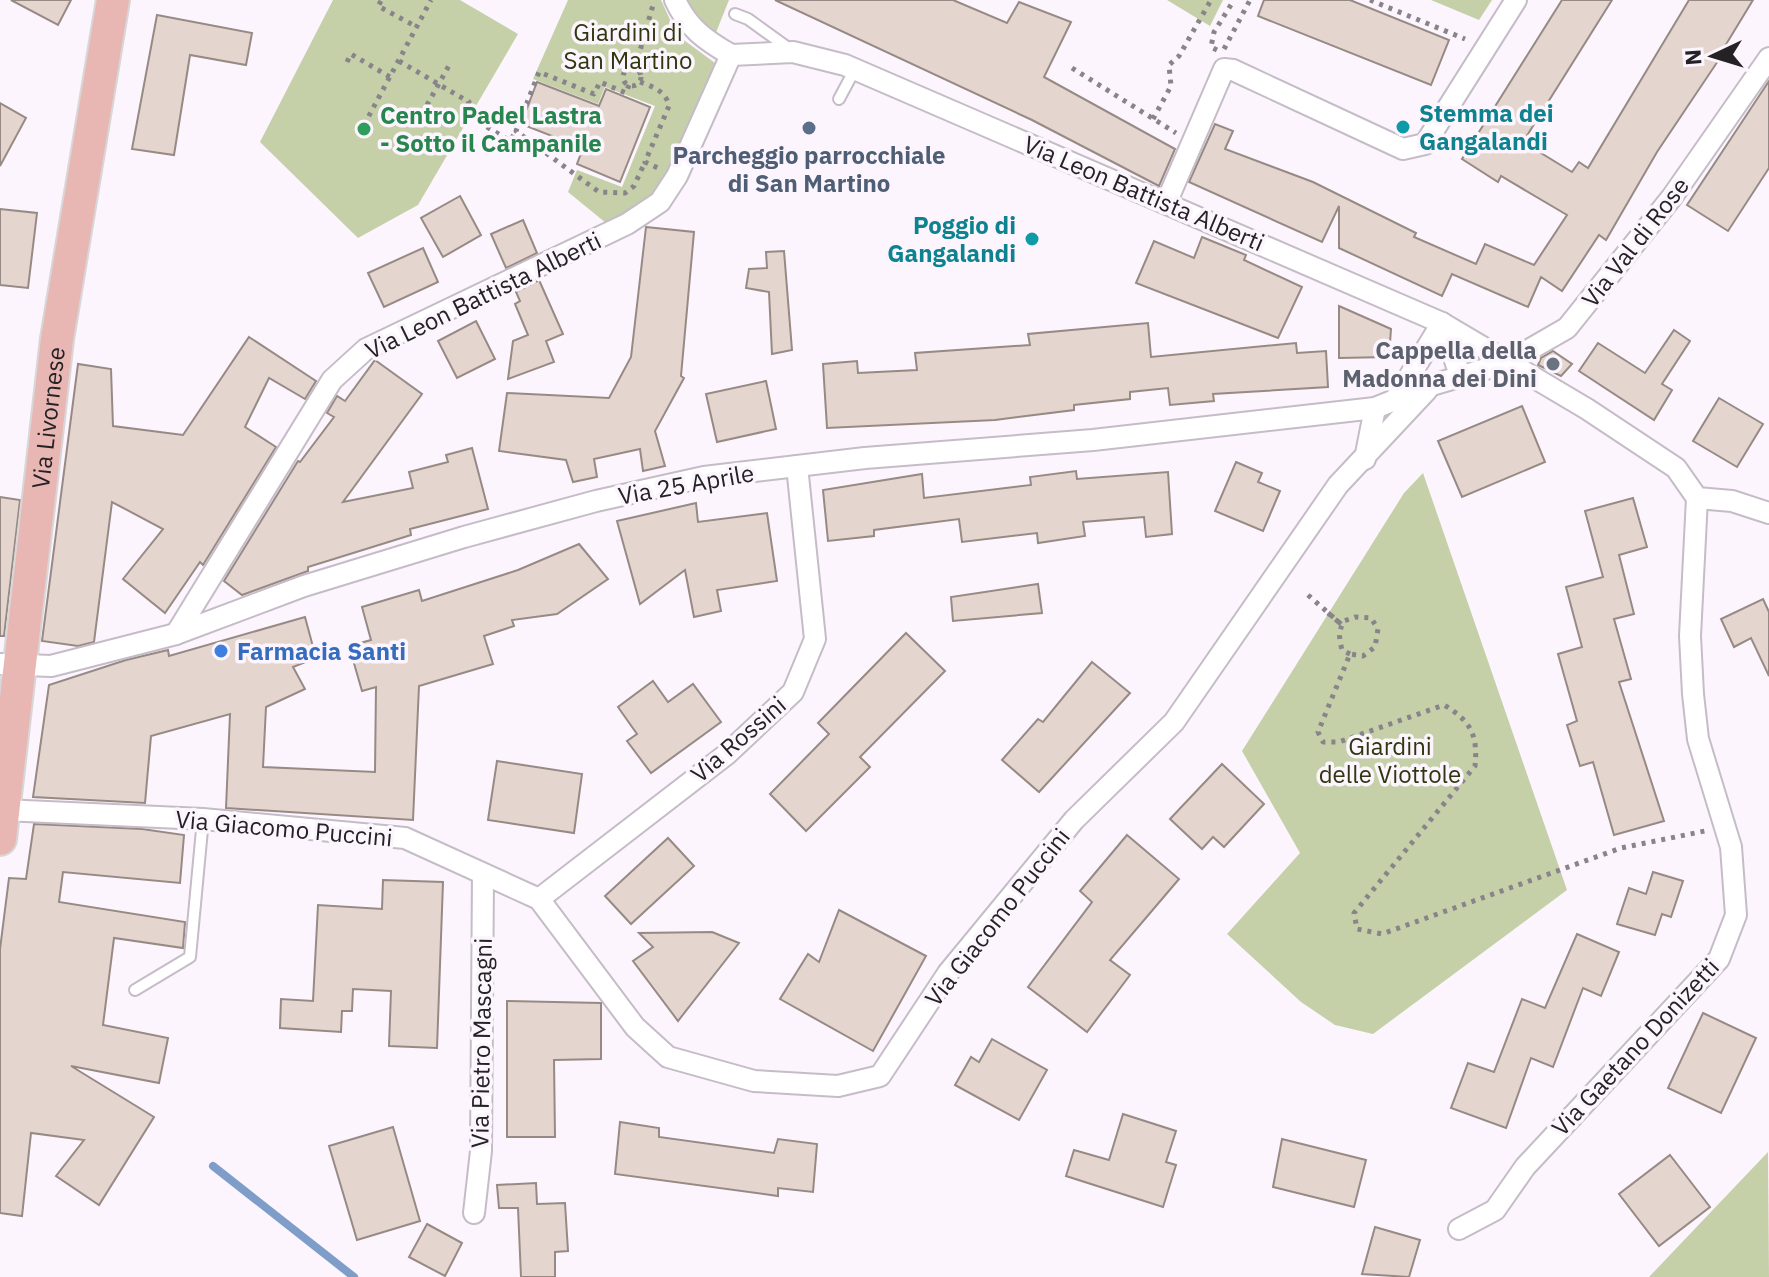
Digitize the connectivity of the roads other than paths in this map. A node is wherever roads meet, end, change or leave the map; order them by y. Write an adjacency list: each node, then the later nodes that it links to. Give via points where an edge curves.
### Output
1 (113, 0): 22 (main road, Via Livornese)
2 (675, 0): 6 (street, via 700,37)
3 (1516, 0): 10 (street, via 1425,144 1403,149 1224,69)
4 (735, 14): 5 (lane, Via Leon Battista Alberti)
5 (793, 52): 6 (street, Via Leon Battista Alberti); 8 (street, Via Leon Battista Alberti)
6 (731, 55): 21 (street, Via Leon Battista Alberti, via 677,176 660,202 627,224 366,349 332,380)
7 (1769, 58): 12 (street, Via Val di Rose, via 1692,171 1567,328)
8 (855, 69): 9 (lane); 10 (street, Via Leon Battista Alberti)
9 (839, 99)
10 (1167, 201): 11 (street, Via Leon Battista Alberti)
11 (1442, 323): 12 (street, Via Leon Battista Alberti); 13 (street); 15 (street)
12 (1506, 363): 13 (street, Via Val di Rose); 19 (street, Via Leon Battista Alberti, via 1676,468)
13 (1460, 375): 14 (street, Via Val di Rose)
14 (1432, 385): 15 (street, Via 25 Aprile); 17 (street, Via Giacomo Puccini)
15 (1395, 400): 16 (street, Via 25 Aprile)
16 (1375, 408): 17 (street); 18 (street, Via 25 Aprile)
17 (1365, 459): 26 (street, Via Giacomo Puccini, via 1338,485 1174,722 1074,820 948,973 880,1076 838,1086 754,1081 668,1057 635,1027)
18 (797, 466): 21 (street, Via 25 Aprile, via 704,477 596,501 304,586); 26 (street, Via Rossini, via 815,639 793,692 727,754)
19 (1697, 498): 20 (street, via 1732,501); 29 (street, Via Gaetano Donizetti, via 1690,636 1693,694 1698,739 1731,847 1736,915 1719,959 1525,1167 1495,1210)
20 (1767, 518)
21 (176, 634): 22 (street, Via 25 Aprile, via 51,666)
22 (10, 664): 24 (main road, Via Livornese)
23 (203, 819): 24 (street, Via Giacomo Puccini); 25 (street, Via Giacomo Puccini, via 405,838); 27 (lane, via 190,957)
24 (2, 825)
25 (483, 874): 26 (street, Via Giacomo Puccini); 28 (street, Via Pietro Mascagni, via 481,1151)
26 (539, 899)
27 (135, 990)
28 (474, 1213)
29 (1459, 1229)

